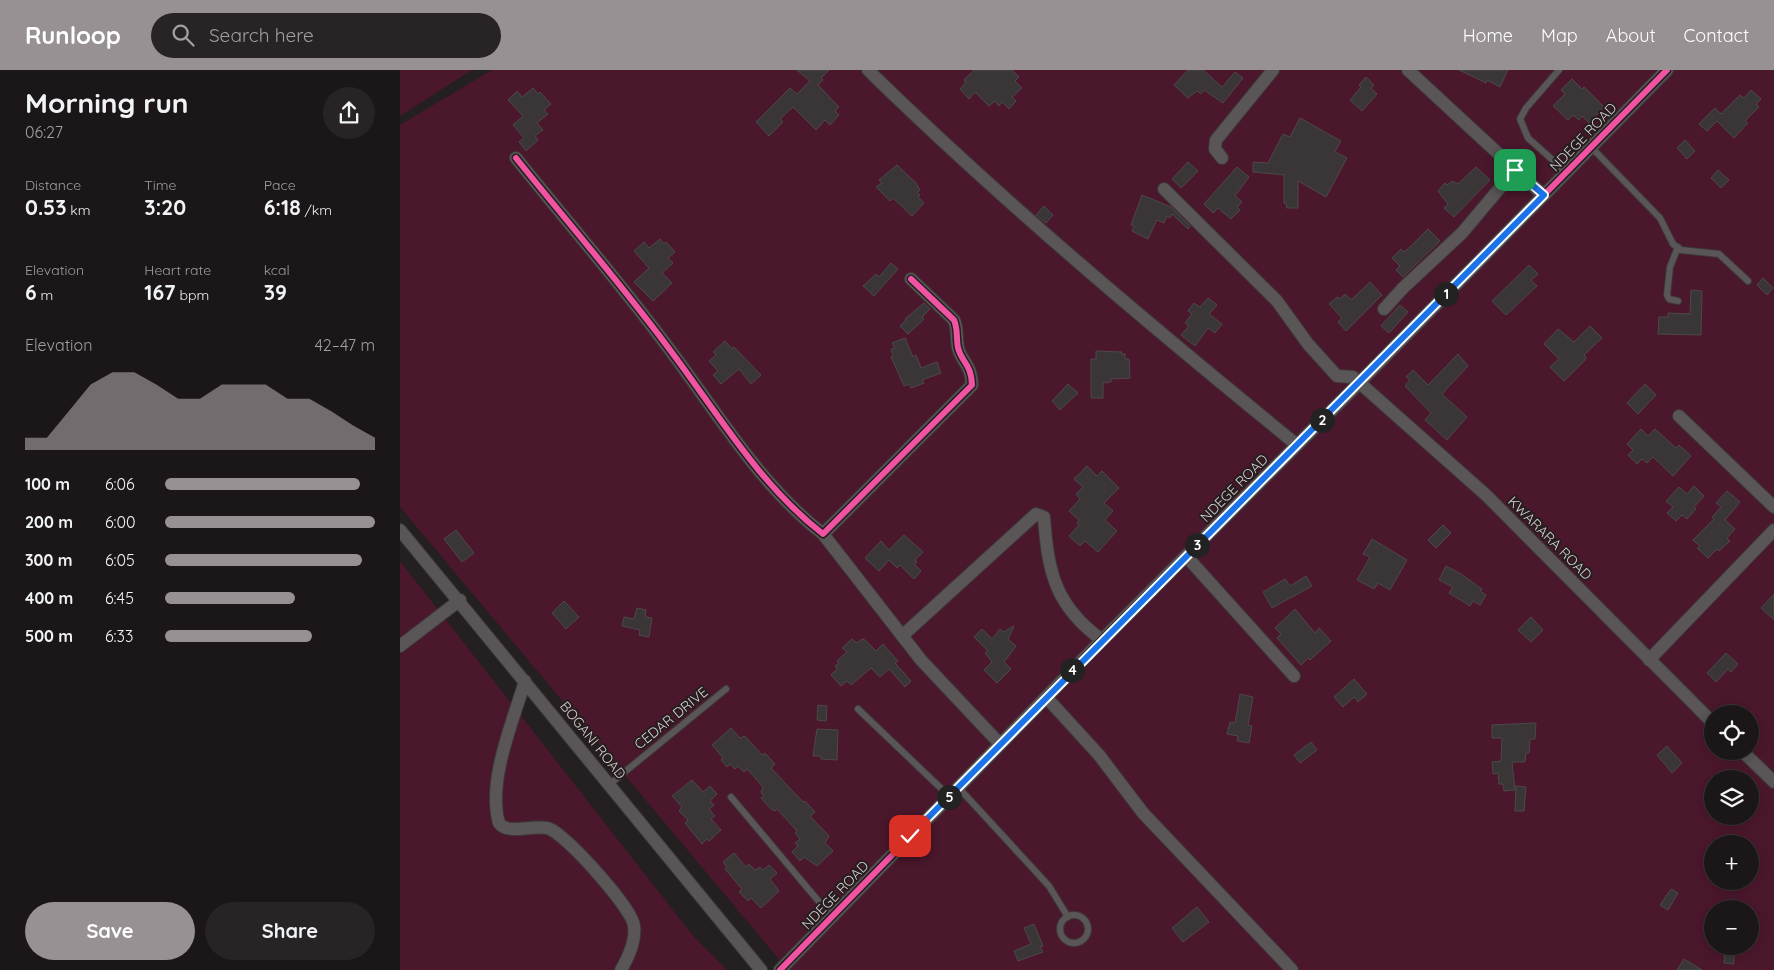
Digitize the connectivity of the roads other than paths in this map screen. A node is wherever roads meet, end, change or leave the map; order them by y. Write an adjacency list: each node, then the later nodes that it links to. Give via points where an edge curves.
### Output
1 (868, 70): 20 (street, via 1114,294)
2 (1273, 70): 8 (street, via 1216,140 1215,148)
3 (1408, 70): 9 (street)
4 (1559, 70): 10 (lane, via 1520,119 1528,138)
5 (1667, 70): 6 (street, NDEGE ROAD)
6 (1591, 147): 10 (street, NDEGE ROAD); 13 (lane, via 1660,218 1673,244)
7 (516, 158): 24 (street, via 672,352 757,470)
8 (1222, 158)
9 (1515, 170): 12 (street); 17 (street, via 1462,232)
10 (1566, 172): 12 (street, NDEGE ROAD)
11 (1164, 189): 18 (street, via 1277,301 1336,376 1353,377)
12 (1544, 195): 18 (street, NDEGE ROAD)
13 (1678, 247): 15 (lane, via 1719,254); 16 (lane, via 1670,268 1667,295 1669,299)
14 (911, 279): 24 (street, via 954,320 958,348 969,365 972,385)
15 (1748, 281)
16 (1678, 301)
17 (1384, 309)
18 (1358, 384): 20 (street, NDEGE ROAD); 30 (street, KWARARA ROAD, via 1486,495)
19 (1679, 416): 21 (street)
20 (1297, 445): 25 (street, NDEGE ROAD)
21 (1774, 507)
22 (400, 530): 26 (street, BOGANI ROAD)
23 (1774, 530): 30 (street)
24 (823, 534): 27 (street)
25 (1186, 556): 28 (street, NDEGE ROAD); 31 (street)
26 (460, 600): 29 (street); 32 (street, BOGANI ROAD)
27 (902, 636): 28 (street, via 1036,514 1044,517 1047,555 1057,590 1090,631); 37 (street)
28 (1102, 640): 34 (street, NDEGE ROAD)
29 (400, 646)
30 (1649, 660): 36 (street, KWARARA ROAD)
31 (1294, 676)
32 (525, 681): 40 (street, BOGANI ROAD); 45 (street, via 500,768 497,788 499,823 505,828 549,828 558,834 629,912 634,926 633,939)
33 (726, 689): 40 (lane, CEDAR DRIVE)
34 (1046, 697): 37 (street, NDEGE ROAD); 48 (street, via 1099,755 1143,813)
35 (858, 709): 41 (lane)
36 (1704, 714)
37 (1000, 744): 41 (street, NDEGE ROAD)
38 (1751, 760): 39 (street)
39 (1774, 782)
40 (610, 784): 46 (street, BOGANI ROAD)
41 (953, 792): 43 (street, NDEGE ROAD); 44 (lane, via 1049,886)
42 (731, 797): 43 (lane)
43 (831, 916): 47 (street, NDEGE ROAD)
44 (1068, 916): 44 (lane, via 1077,916 1085,921 1088,931 1080,942 1070,943 1062,937 1061,923)
45 (622, 970)
46 (761, 970)
47 (780, 970)
48 (1292, 970)

